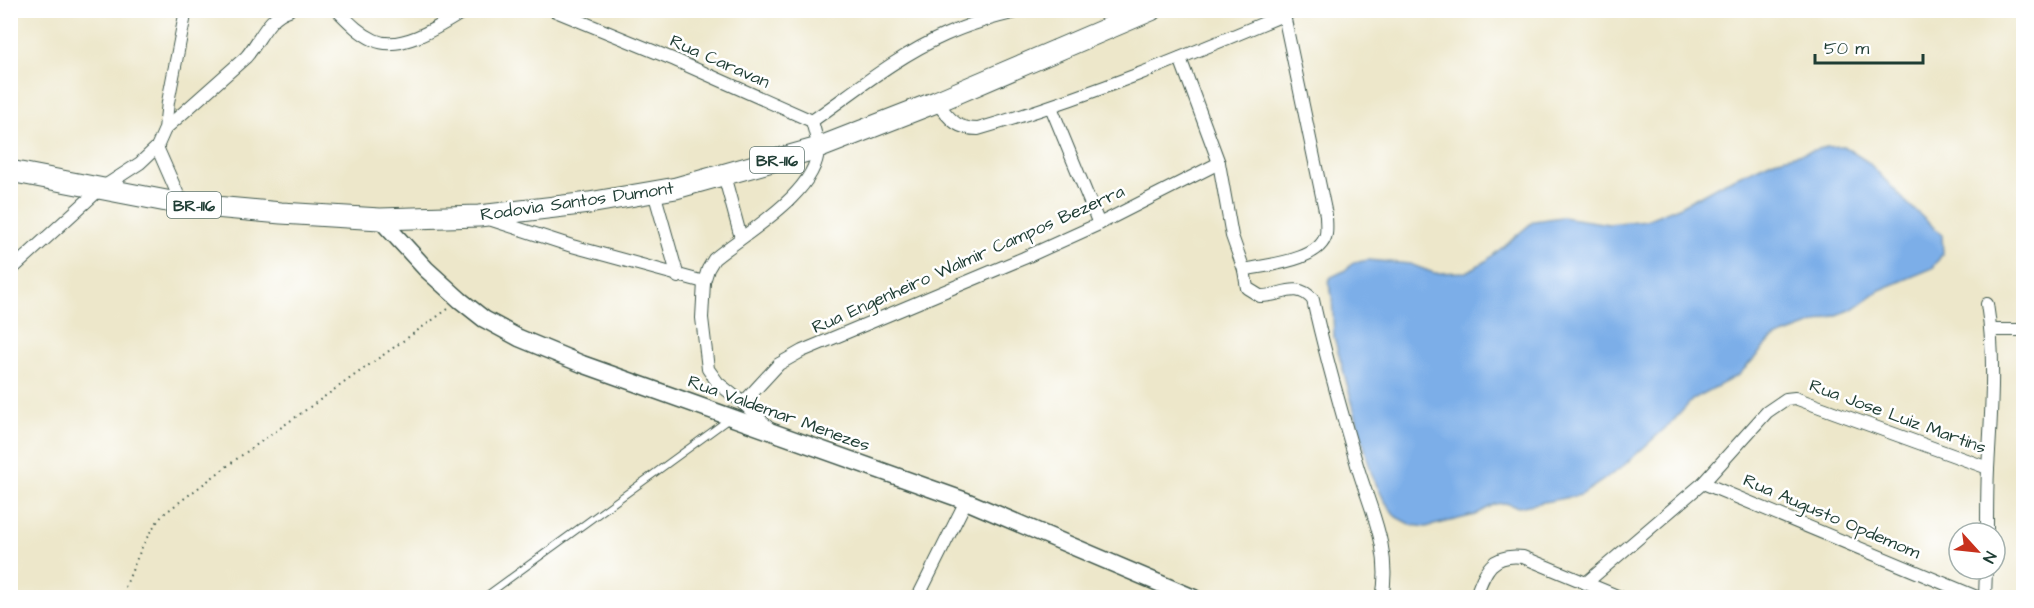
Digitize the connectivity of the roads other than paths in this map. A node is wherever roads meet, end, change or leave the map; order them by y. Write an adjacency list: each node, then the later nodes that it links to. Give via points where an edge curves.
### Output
1 (186, 10): 13 (street)
2 (289, 10): 13 (street, via 275,17 246,57)
3 (337, 10): 4 (street, via 354,27 383,43 421,36)
4 (466, 10)
5 (553, 10): 12 (street, Rua Caravan)
6 (1025, 10): 12 (street, via 990,18 908,54)
7 (1151, 10): 10 (highway, Rodovia Santos Dumont / BR-116)
8 (1289, 13): 9 (street); 26 (street, via 1326,215 1326,234 1310,253)
9 (1180, 58): 11 (street); 16 (street)
10 (936, 102): 11 (street, via 954,123 968,129); 15 (highway, Rodovia Santos Dumont / BR-116)
11 (1051, 107): 24 (street)
12 (812, 121): 15 (street)
13 (165, 129): 14 (street)
14 (157, 147): 19 (street); 21 (street)
15 (818, 148): 18 (highway, Rodovia Santos Dumont / BR-116); 25 (street, via 802,187)
16 (1218, 163): 24 (street, Rua Engenheiro Walmir Campos Bezerra); 26 (street, via 1232,236)
17 (10, 171): 19 (highway, Rodovia Santos Dumont / BR-116)
18 (724, 175): 20 (highway, Rodovia Santos Dumont / BR-116); 25 (street)
19 (100, 189): 21 (highway, Rodovia Santos Dumont / BR-116); 27 (street)
20 (654, 192): 22 (highway, Rodovia Santos Dumont / BR-116); 28 (street)
21 (182, 204): 23 (highway, Rodovia Santos Dumont / BR-116)
22 (479, 216): 23 (highway, Rodovia Santos Dumont / BR-116); 28 (street)
23 (380, 219): 34 (main road, Rua Valdemar Menezes, via 426,269 484,319 582,364)
24 (1099, 224): 33 (street, Rua Engenheiro Walmir Campos Bezerra, via 802,351 774,370)
25 (741, 238): 29 (street, via 714,259)
26 (1244, 270): 45 (street, via 1246,288 1260,297 1295,289 1313,300 1334,387 1380,532 1386,575)
27 (10, 271)
28 (678, 277): 29 (street)
29 (704, 282): 33 (street, via 702,318 708,369 718,383)
30 (1987, 304): 31 (street)
31 (1991, 330): 32 (street); 36 (street, via 1993,406)
32 (2024, 330)
33 (743, 403): 35 (street)
34 (732, 417): 35 (main road, Rua Valdemar Menezes); 43 (lane)
35 (772, 431): 38 (main road, Rua Valdemar Menezes)
36 (1988, 468): 37 (street, Rua Jose Luiz Martins, via 1795,398 1786,399 1767,412); 39 (street)
37 (1703, 483): 41 (street); 48 (street, Rua Augusto Opdemom)
38 (966, 501): 42 (street); 44 (main road, Rua Valdemar Menezes)
39 (1987, 521)
40 (1986, 581): 49 (street)
41 (1586, 584): 46 (street, via 1523,557 1505,556 1490,566); 47 (street)
42 (920, 596)
43 (483, 597)
44 (1194, 597)
45 (1383, 597)
46 (1475, 597)
47 (1622, 597)
48 (1979, 597)
49 (1985, 597)

